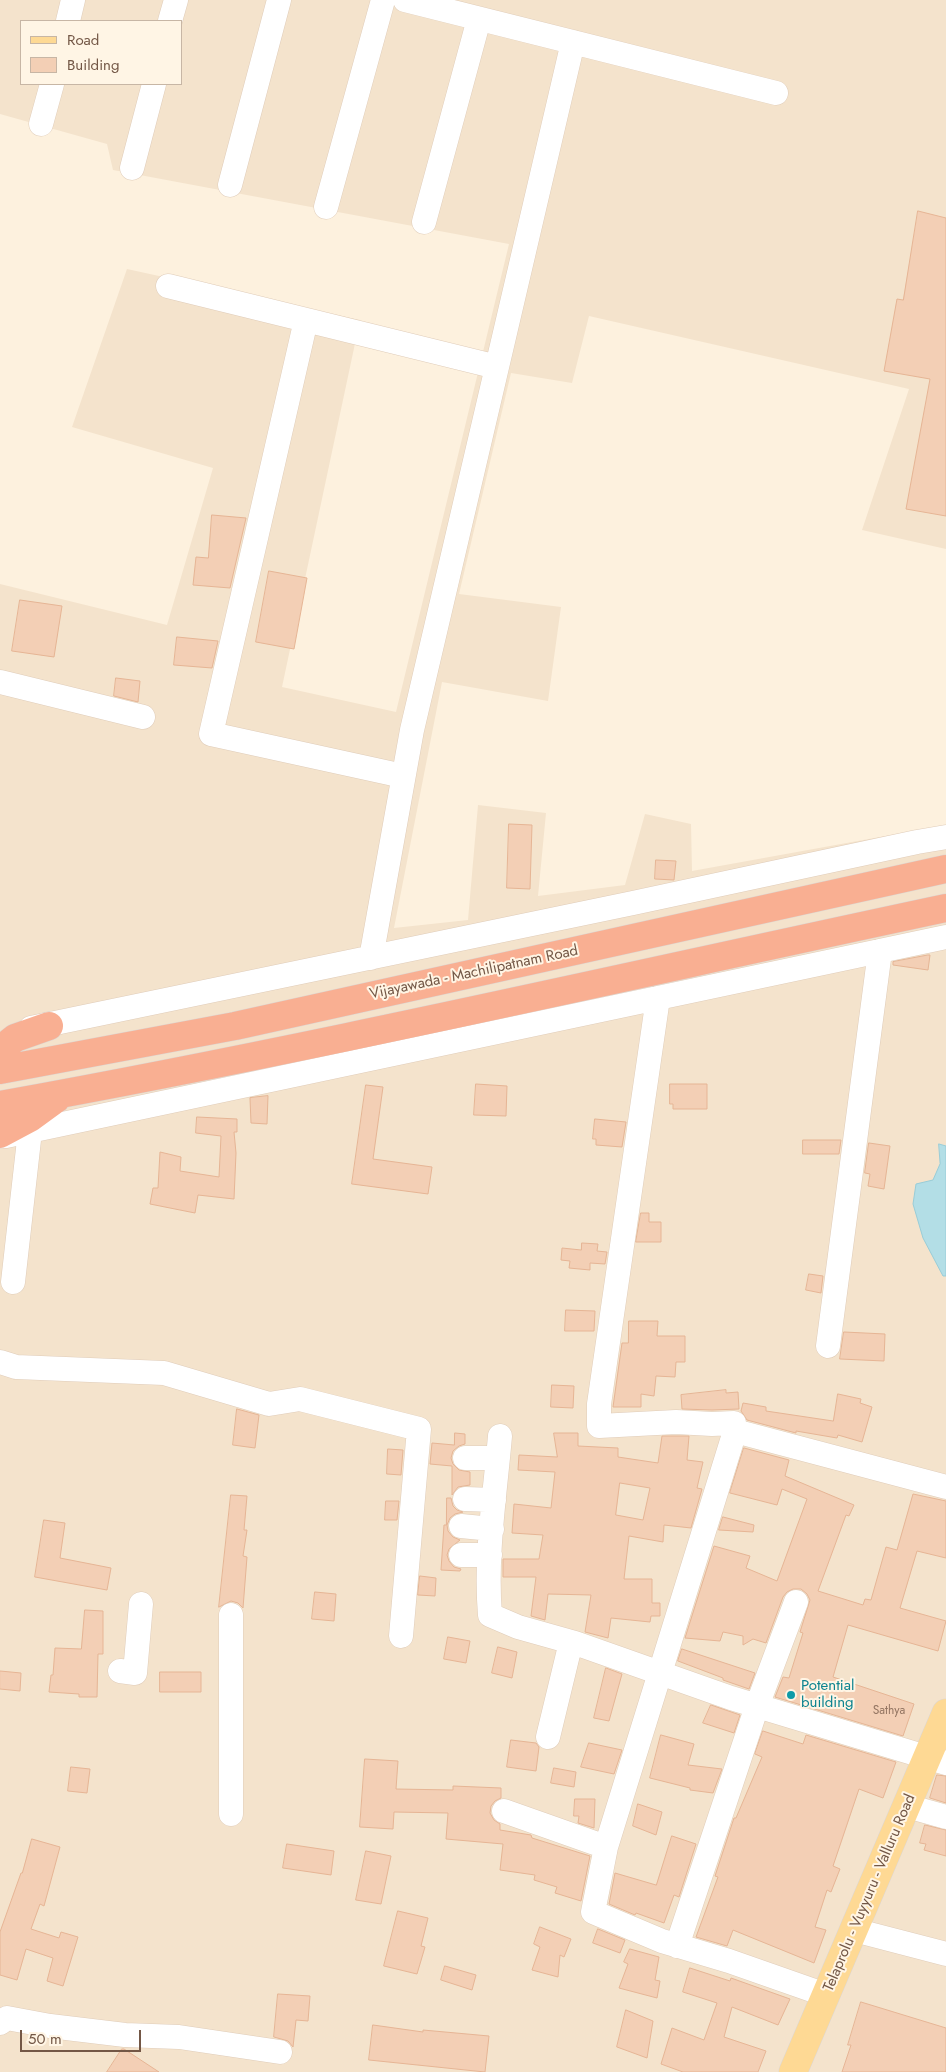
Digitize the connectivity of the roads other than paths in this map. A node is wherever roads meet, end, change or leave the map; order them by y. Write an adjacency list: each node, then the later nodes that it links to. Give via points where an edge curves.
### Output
1 (73, 0): 7 (street)
2 (176, 0): 8 (street)
3 (279, 0): 15 (street)
4 (383, 0): 16 (street)
5 (405, 0): 6 (street)
6 (479, 19): 9 (street); 17 (street)
7 (68, 20)
8 (170, 20)
9 (573, 42): 12 (street); 20 (street)
10 (52, 85): 13 (street)
11 (154, 85): 14 (street)
12 (776, 93)
13 (41, 124)
14 (132, 168)
15 (230, 185)
16 (326, 207)
17 (424, 222)
18 (168, 286): 19 (street)
19 (306, 320): 20 (street); 23 (street, via 211,734)
20 (497, 368): 23 (street)
21 (0, 682): 22 (street)
22 (143, 717)
23 (403, 776): 29 (street)
24 (946, 837): 29 (street)
25 (946, 869): 34 (highway, Vijayawada - Machilipatnam Road, via 235,1026)
26 (946, 908): 35 (highway, via 424,1021)
27 (946, 936): 28 (street)
28 (880, 951): 30 (street); 40 (street)
29 (371, 958): 31 (street)
30 (658, 998): 37 (street); 42 (street, via 599,1404 599,1426 734,1423)
31 (49, 1026): 32 (street); 33 (highway, via 15,1038)
32 (0, 1033)
33 (0, 1050)
34 (0, 1070)
35 (62, 1094): 36 (highway); 38 (highway)
36 (0, 1105)
37 (30, 1131): 38 (street); 39 (street)
38 (0, 1136)
39 (13, 1282)
40 (828, 1346)
41 (0, 1362): 54 (street, via 16,1367 164,1373 269,1404 300,1399 419,1429)
42 (735, 1431): 44 (street); 57 (street)
43 (465, 1458): 46 (street, via 499,1447)
44 (946, 1487)
45 (465, 1498): 46 (street)
46 (494, 1500): 48 (street)
47 (461, 1526): 48 (street)
48 (492, 1528): 50 (street)
49 (461, 1555): 50 (street)
50 (490, 1555): 55 (street, via 490,1615 518,1628)
51 (796, 1602): 58 (street)
52 (141, 1604): 56 (street, via 135,1672)
53 (231, 1615): 64 (street)
54 (401, 1636)
55 (571, 1642): 57 (street); 60 (street)
56 (120, 1671)
57 (660, 1672): 58 (street); 66 (street)
58 (757, 1706): 61 (street); 68 (street)
59 (946, 1714): 61 (main road, Telaprolu - Vuyyuru - Valluru Road)
60 (548, 1737)
61 (936, 1761): 62 (main road, Telaprolu - Vuyyuru - Valluru Road)
62 (907, 1806): 65 (street); 67 (main road, Telaprolu - Vuyyuru - Valluru Road)
63 (504, 1811): 66 (street)
64 (231, 1814)
65 (946, 1817)
66 (606, 1847): 68 (street, via 593,1912)
67 (854, 1930): 69 (street); 70 (main road, Telaprolu - Vuyyuru - Valluru Road)
68 (678, 1946): 70 (street)
69 (946, 1954)
70 (826, 1995): 73 (main road, Telaprolu - Vuyyuru - Valluru Road)
71 (0, 2023): 72 (street, via 7,2018)
72 (280, 2052)
73 (793, 2072)

